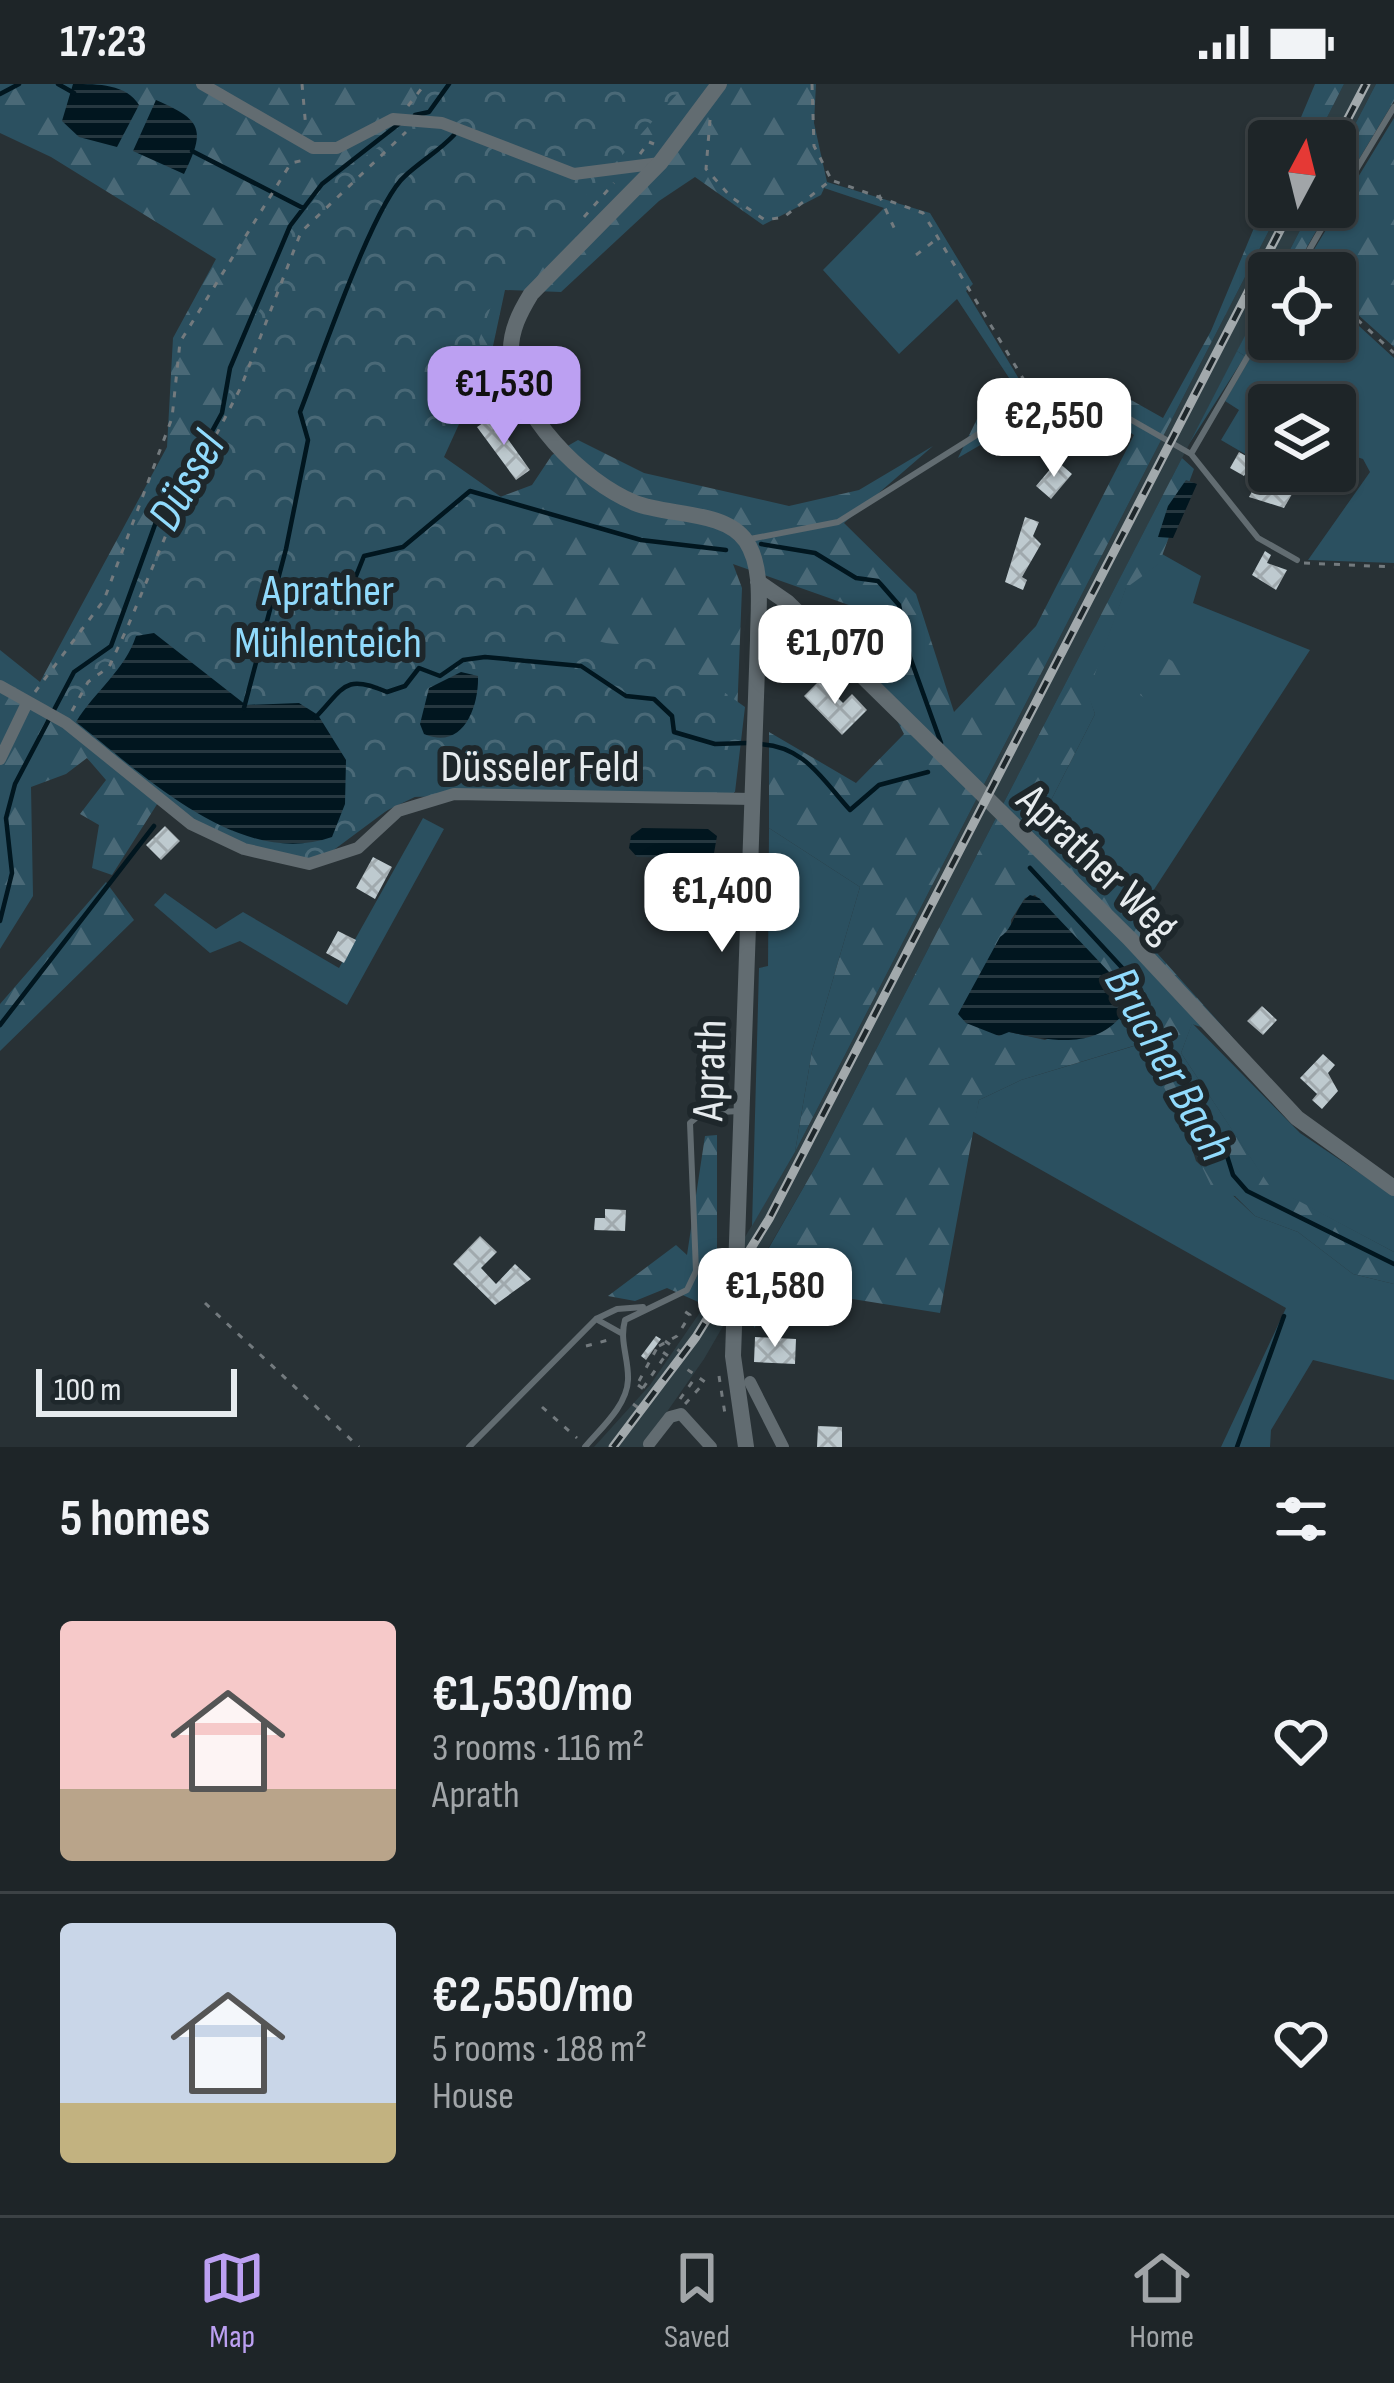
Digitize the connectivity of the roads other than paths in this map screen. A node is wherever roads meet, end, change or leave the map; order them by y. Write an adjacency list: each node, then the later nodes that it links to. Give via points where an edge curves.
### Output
1 (202, 84): 4 (street, via 305,146 337,148 393,119 442,123 574,174)
2 (719, 84): 4 (main road)
3 (1394, 107): 5 (lane)
4 (660, 163): 8 (main road, via 531,293 512,334 517,381 556,442 610,490 658,511 728,526)
5 (1356, 171)
6 (1248, 356): 7 (lane)
7 (1191, 454): 8 (lane, via 1100,402 1056,396 857,513); 9 (lane, via 1258,538)
8 (746, 541): 10 (main road, Aprath)
9 (1297, 560)
10 (758, 582): 14 (main road, Aprath); 16 (main road, Aprather Weg, via 1129,938 1297,1118)
11 (0, 686): 12 (street, Düsseler Feld)
12 (31, 705): 13 (street); 14 (street, Düsseler Feld, via 66,723 191,824 244,849 309,864 358,848 398,811 454,794)
13 (0, 759)
14 (753, 800): 15 (main road, Aprath)
15 (743, 1111): 17 (lane, via 702,1113 690,1123 696,1271 687,1290); 25 (main road, Aprath, via 734,1376)
16 (1394, 1188)
17 (653, 1306): 18 (lane); 19 (lane, via 629,1317)
18 (596, 1319): 19 (lane); 23 (lane)
19 (621, 1333): 22 (lane, via 628,1385)
20 (750, 1382): 26 (street)
21 (648, 1445): 24 (street, via 681,1414)
22 (585, 1446)
23 (470, 1447)
24 (711, 1447)
25 (746, 1447)
26 (783, 1447)

